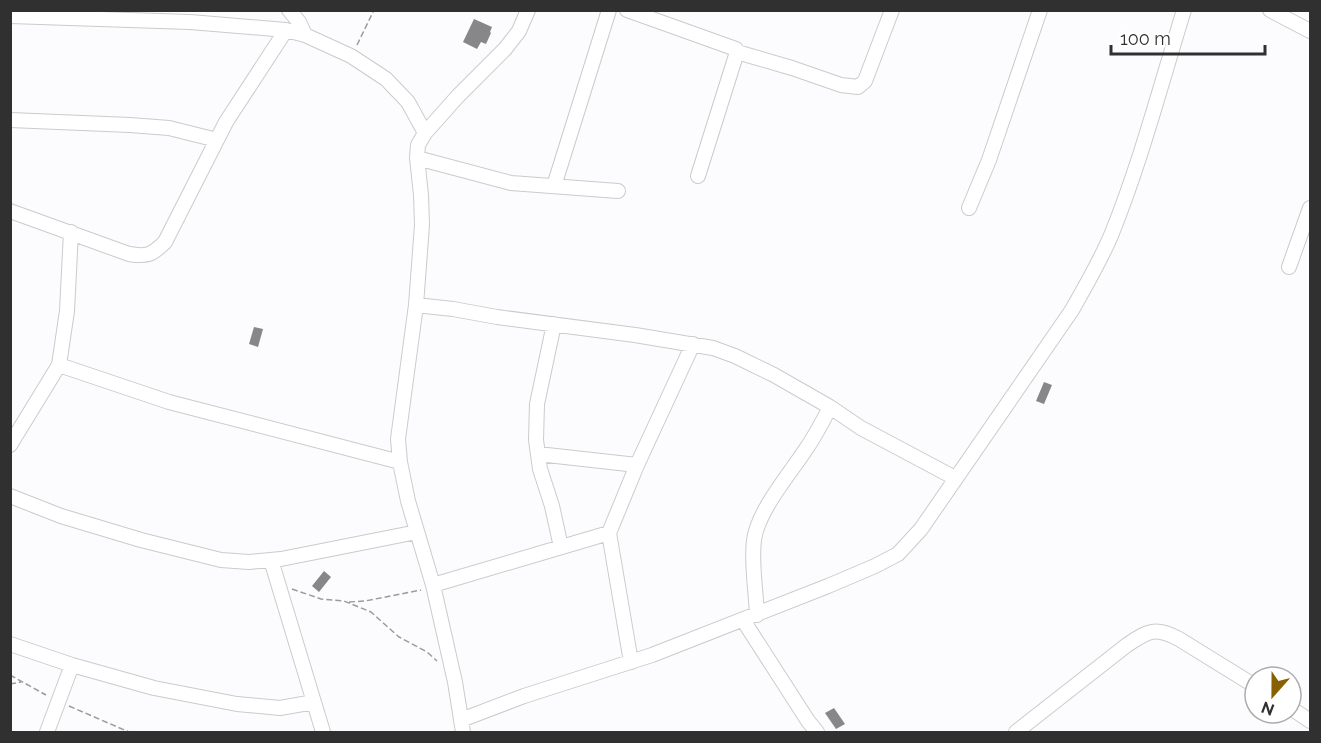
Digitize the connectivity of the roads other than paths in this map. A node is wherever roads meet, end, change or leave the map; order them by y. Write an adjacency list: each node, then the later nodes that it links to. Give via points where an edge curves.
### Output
1 (289, 10): 12 (street)
2 (528, 10): 15 (street, via 505,49)
3 (609, 10): 21 (street)
4 (627, 10): 13 (street)
5 (892, 10): 13 (street, via 864,81 858,87)
6 (1040, 10): 23 (street)
7 (1184, 10): 37 (street, via 1112,234 1072,310)
8 (1270, 10): 11 (street)
9 (10, 16): 10 (street, via 190,22)
10 (286, 30): 12 (street); 18 (street)
11 (1311, 31)
12 (305, 35): 14 (street, via 351,56 386,79)
13 (737, 51): 20 (street)
14 (411, 108): 15 (street, via 429,113); 17 (street)
15 (446, 110): 17 (street)
16 (10, 120): 18 (street, via 169,128)
17 (425, 133): 19 (street, via 418,145)
18 (217, 140): 26 (street, via 165,242 152,254 129,254)
19 (417, 158): 21 (street, via 511,183); 28 (street, via 422,225)
20 (698, 177)
21 (554, 186): 22 (street)
22 (618, 191)
23 (969, 208)
24 (1311, 208): 27 (street)
25 (10, 211): 26 (street)
26 (71, 232): 31 (street, via 67,311)
27 (1289, 267)
28 (416, 305): 29 (street); 35 (street, via 398,439)
29 (554, 324): 30 (street); 34 (street, via 537,405)
30 (693, 344): 32 (street, via 735,356); 36 (street)
31 (59, 365): 33 (street); 35 (street, via 169,402)
32 (830, 407): 37 (street); 44 (street, via 758,525 753,554)
33 (10, 445)
34 (538, 453): 36 (street); 41 (street)
35 (400, 462): 39 (street)
36 (637, 465): 40 (street)
37 (955, 478): 44 (street, via 921,529 898,554)
38 (10, 496): 42 (street, via 61,516 221,560)
39 (417, 532): 42 (street); 43 (street)
40 (609, 533): 41 (street); 47 (street)
41 (561, 547): 43 (street)
42 (272, 560): 50 (street)
43 (433, 586): 51 (street)
44 (757, 615): 45 (street)
45 (743, 620): 47 (street); 54 (street)
46 (10, 644): 48 (street)
47 (631, 662): 51 (street, via 524,696)
48 (72, 665): 50 (street, via 154,688 237,704 280,708); 52 (street)
49 (1243, 679): 55 (street, via 1169,634 1144,634)
50 (314, 702): 53 (street)
51 (462, 726)
52 (47, 732)
53 (323, 732)
54 (817, 732)
55 (1016, 732)

